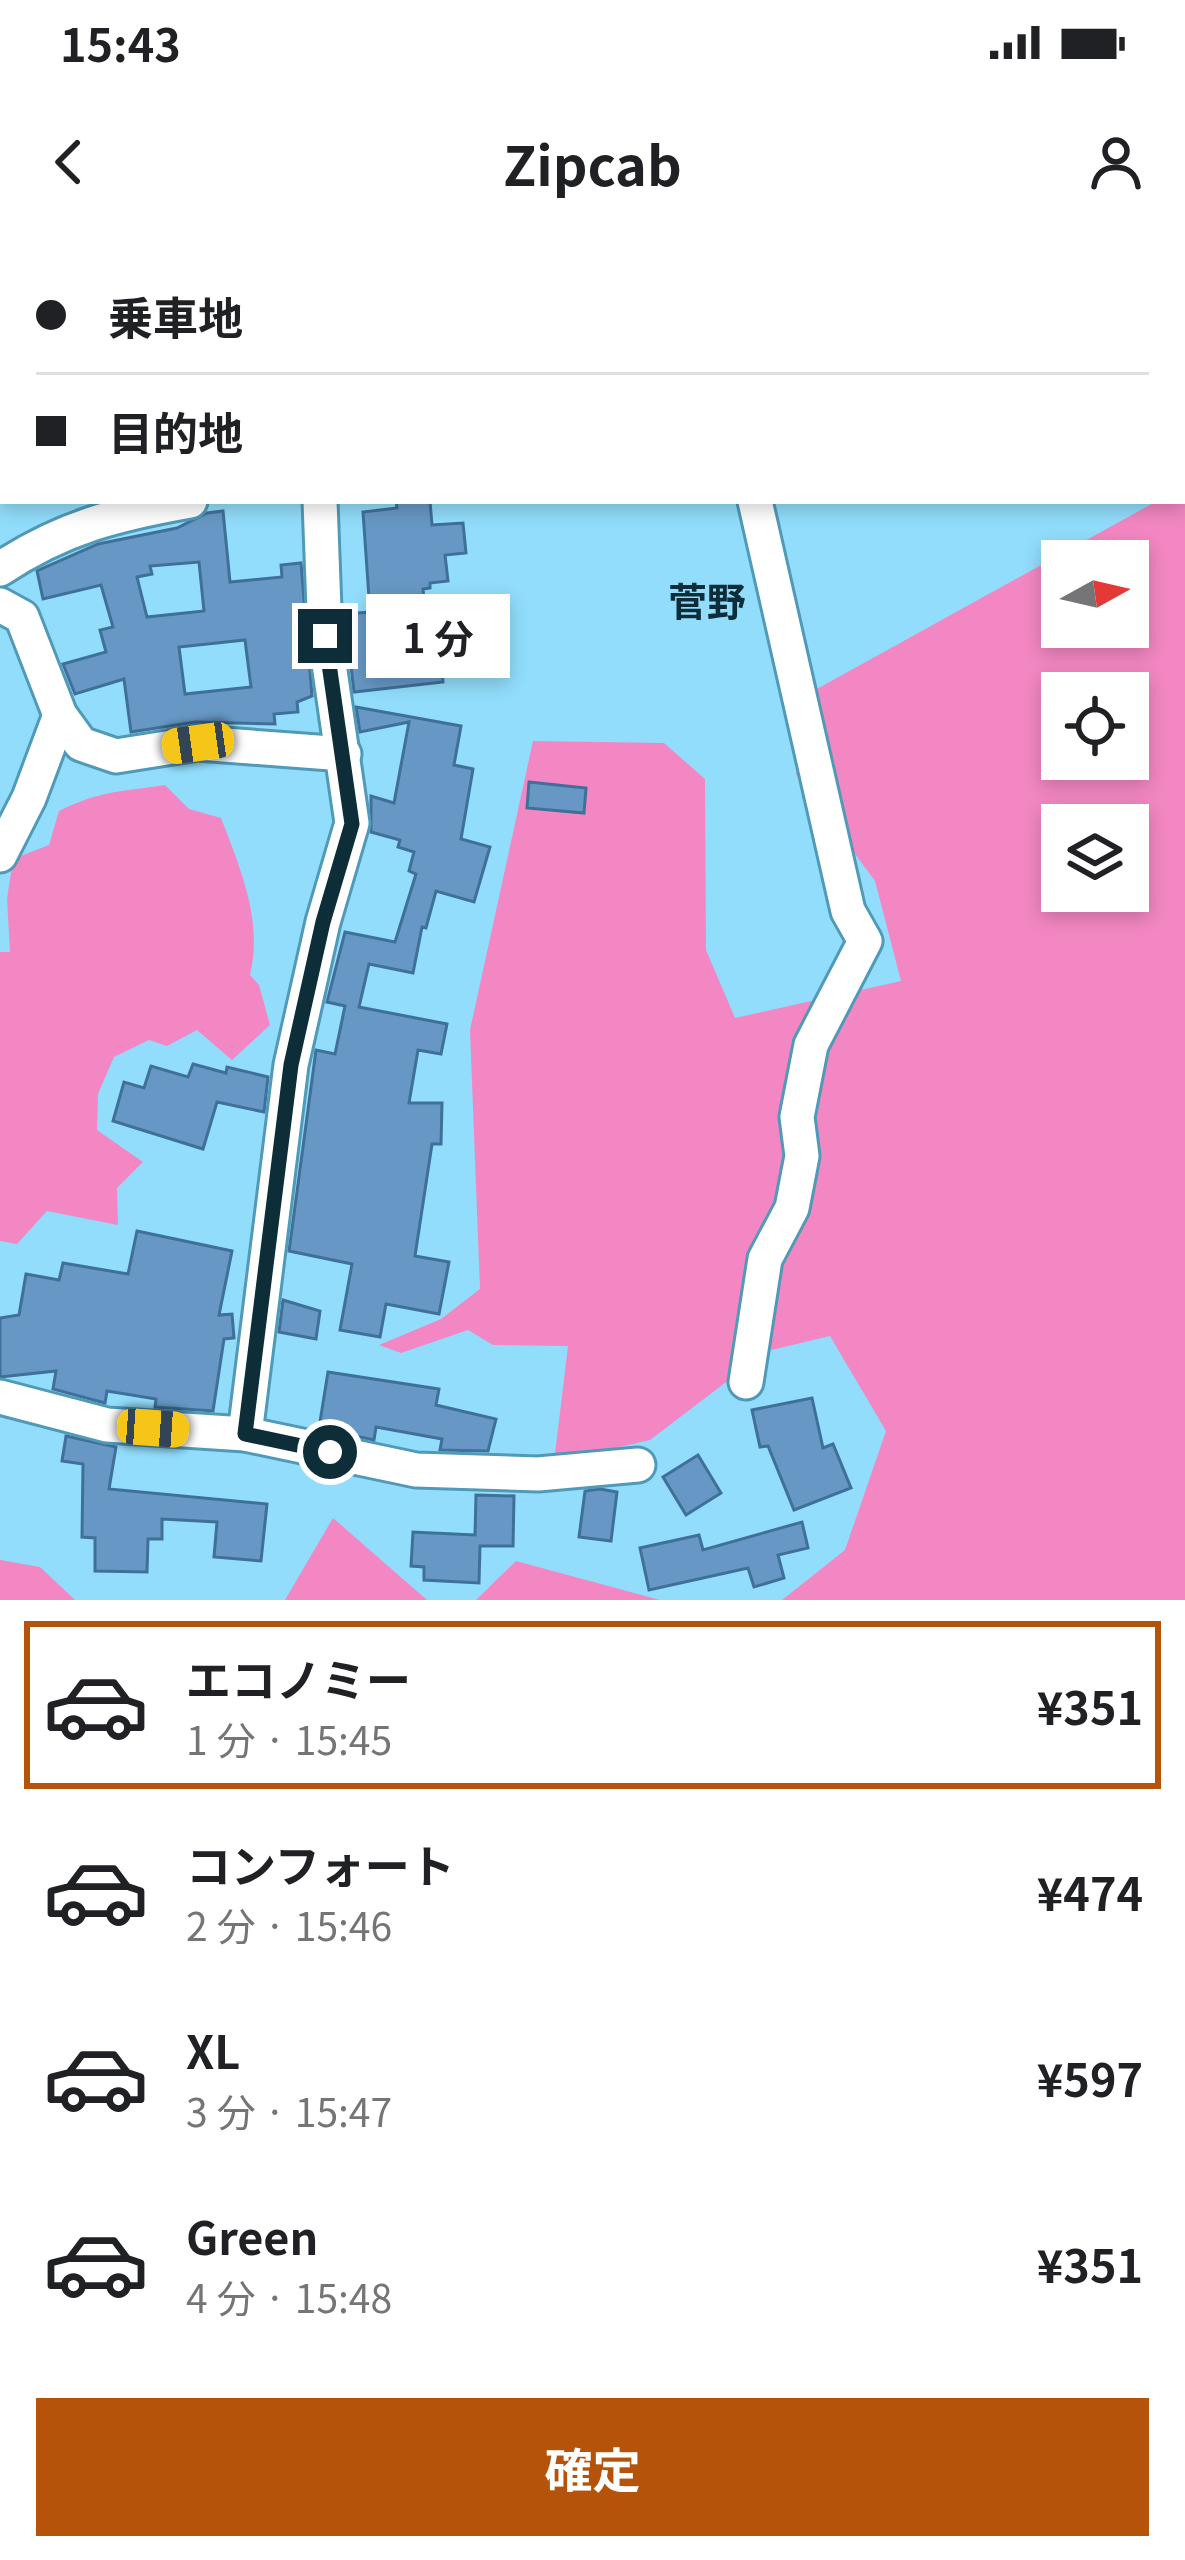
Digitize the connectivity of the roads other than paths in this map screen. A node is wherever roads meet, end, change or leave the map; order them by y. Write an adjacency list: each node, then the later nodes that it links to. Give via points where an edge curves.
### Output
1 (173, 504): 4 (street, via 105,516)
2 (320, 504): 7 (street, via 325,636)
3 (756, 504): 9 (street, via 848,911 865,941 811,1046 796,1117 802,1156 792,1208 765,1259)
4 (0, 569)
5 (0, 604): 6 (street, via 22,617)
6 (60, 715): 7 (street, via 81,744 116,756 198,743); 8 (street)
7 (344, 754): 11 (street, via 352,824 291,1065)
8 (0, 855)
9 (746, 1382)
10 (0, 1397): 11 (street, via 107,1425)
11 (245, 1434): 12 (street, via 416,1469 538,1474)
12 (638, 1465)

